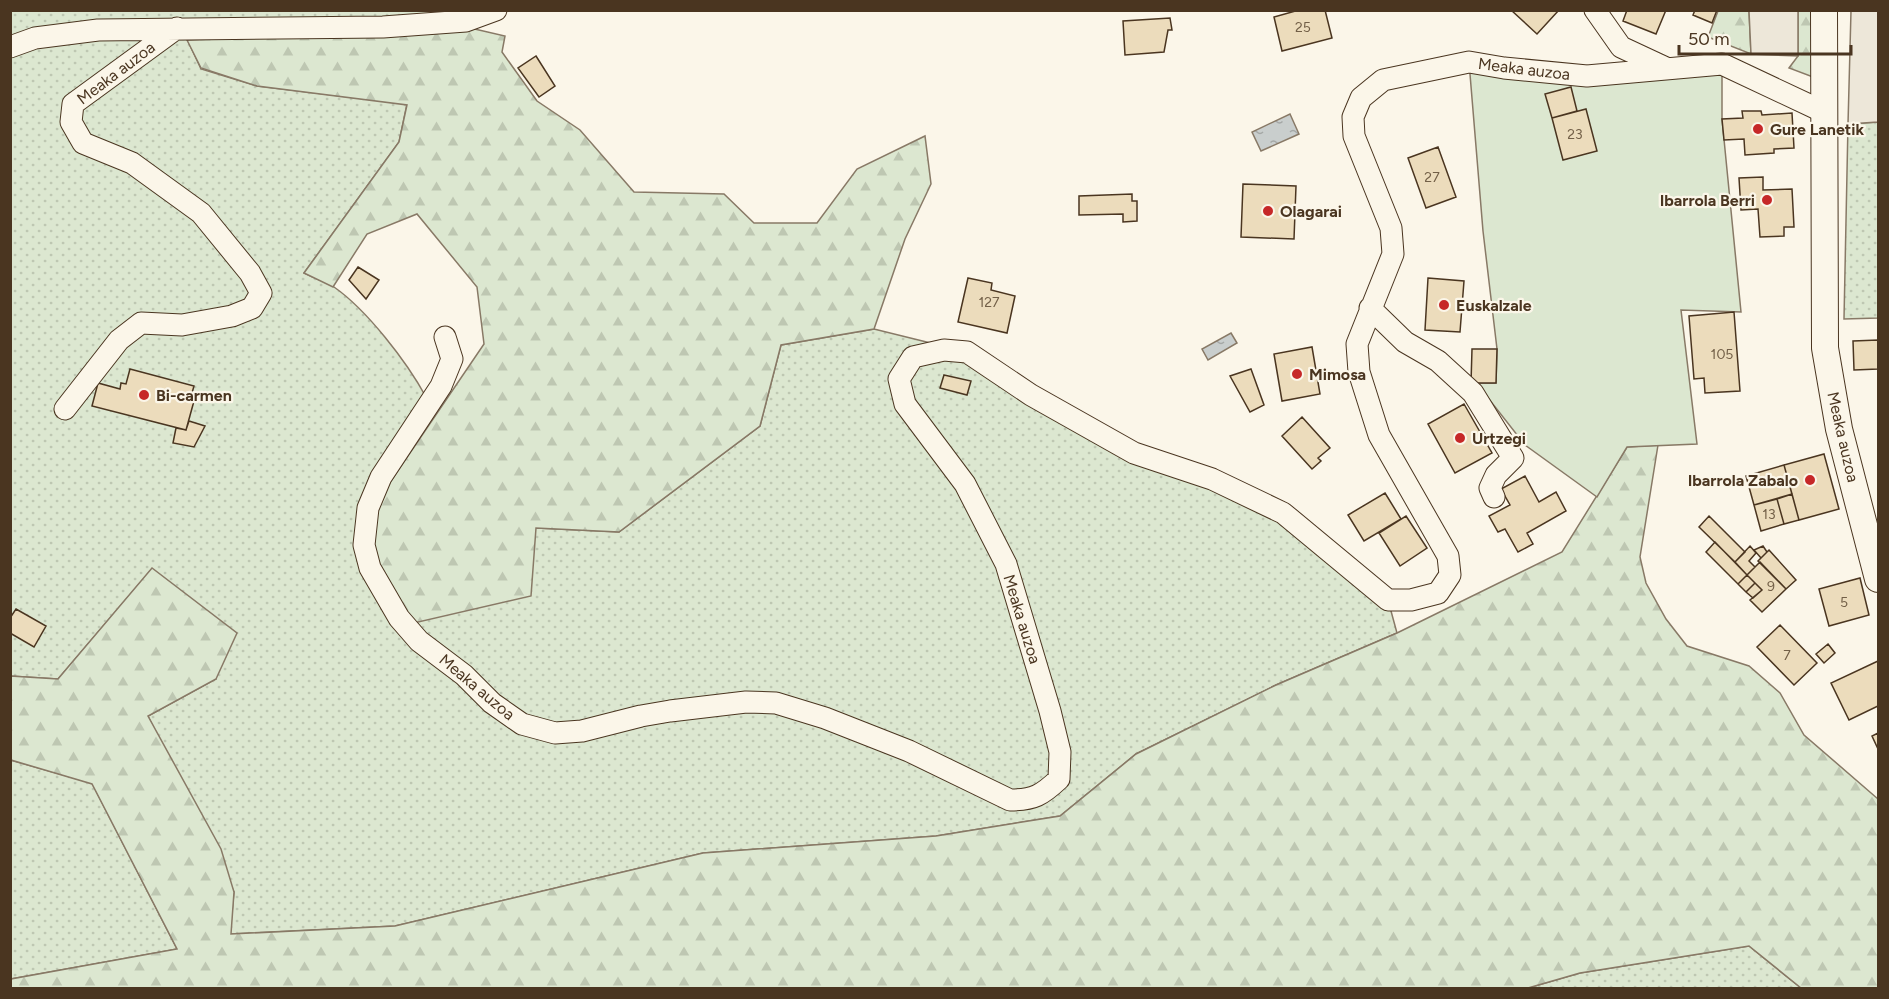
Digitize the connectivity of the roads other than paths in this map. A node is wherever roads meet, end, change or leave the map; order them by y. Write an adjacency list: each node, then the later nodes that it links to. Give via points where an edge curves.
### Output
1 (495, 10): 4 (street, Meaka auzoa, via 466,21 383,27)
2 (1595, 10): 6 (street, Meaka auzoa, via 1621,47)
3 (1824, 10): 7 (street, Meaka auzoa)
4 (177, 28): 5 (street, Meaka auzoa, via 98,30 35,38); 10 (street, Meaka auzoa, via 73,104 71,122 83,143 132,163 201,213 250,273 261,293 252,308 232,315 182,325 141,323 119,340)
5 (10, 47)
6 (1667, 68): 7 (street, Meaka auzoa, via 1722,64); 8 (street, Meaka auzoa, via 1587,76 1469,62 1383,80 1360,98 1353,117 1354,136 1391,228 1393,254)
7 (1824, 112): 12 (street, Meaka auzoa, via 1825,348 1839,429)
8 (1370, 308): 9 (street, Meaka auzoa, via 1357,344 1359,372 1379,435 1448,556 1450,575 1438,593 1411,600 1388,600 1283,513 1212,479 1134,453 1031,395 967,352 944,350 913,357 899,379 905,404 965,484 1006,564 1050,711 1060,752 1059,779 1028,800 1010,800 909,751 776,703 746,702 670,711 582,731 555,733 522,724 492,703 464,675 419,641 399,618 370,568 364,545 368,508 381,477 441,386 452,359); 11 (street, via 1405,342 1438,361 1473,393 1514,458 1496,475 1490,488)
9 (445, 337)
10 (65, 409)
11 (1494, 497)
12 (1878, 579)

